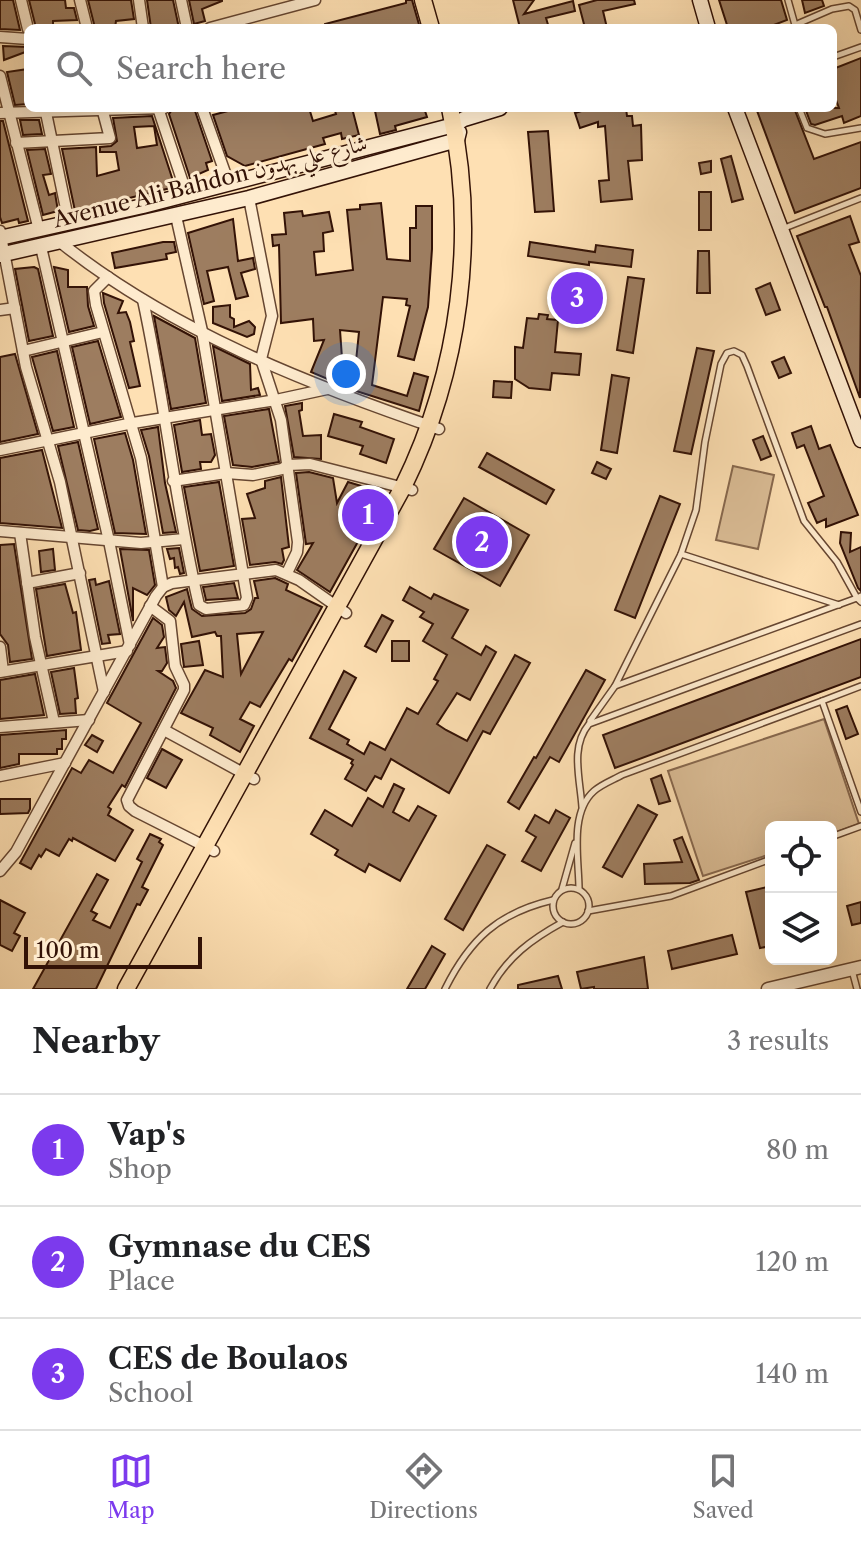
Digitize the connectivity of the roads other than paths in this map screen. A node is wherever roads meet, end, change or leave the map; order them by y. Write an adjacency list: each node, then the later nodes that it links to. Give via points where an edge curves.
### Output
1 (21, 0): 12 (street)
2 (80, 0): 13 (street)
3 (139, 0): 14 (street)
4 (181, 0): 15 (street)
5 (315, 0): 16 (street)
6 (423, 0): 17 (main road)
7 (434, 0): 18 (main road)
8 (700, 0): 19 (main road)
9 (788, 0): 20 (lane)
10 (829, 0): 11 (lane)
11 (832, 9): 21 (lane); 22 (lane, via 855,10)
12 (27, 24)
13 (86, 24)
14 (142, 24)
15 (186, 24)
16 (225, 24)
17 (430, 24)
18 (441, 24)
19 (707, 24)
20 (794, 24)
21 (799, 24)
22 (861, 30)
23 (0, 37): 24 (street)
24 (24, 39)
25 (861, 47): 26 (lane)
26 (837, 56)
27 (0, 76): 36 (street)
28 (24, 112): 36 (street)
29 (46, 112): 41 (street)
30 (103, 112): 41 (street, via 110,138)
31 (161, 112): 44 (street)
32 (203, 112): 43 (street)
33 (486, 112): 37 (main road)
34 (737, 112): 50 (main road)
35 (801, 112): 38 (lane, via 807,128 825,134)
36 (4, 113): 39 (street)
37 (457, 120): 43 (main road, Avenue Ali Bahdon شارع علي بهدون); 45 (main road, Avenue Ali Bahdon شارع علي بهدون); 69 (main road, via 471,179 472,272 460,352)
38 (861, 128)
39 (13, 131): 40 (street); 42 (street)
40 (0, 135)
41 (53, 142): 42 (street); 48 (street)
42 (16, 143): 49 (street)
43 (229, 184): 44 (main road, Avenue Ali Bahdon شارع علي بهدون)
44 (187, 195): 48 (main road, Avenue Ali Bahdon شارع علي بهدون)
45 (249, 198): 47 (main road, Avenue Ali Bahdon شارع علي بهدون); 63 (street, via 272,316)
46 (861, 198): 50 (lane)
47 (176, 216): 52 (main road, Avenue Ali Bahdon شارع علي بهدون); 59 (street)
48 (69, 223): 49 (main road, Avenue Ali Bahdon شارع علي بهدون)
49 (39, 230): 51 (main road, Avenue Ali Bahdon شارع علي بهدون)
50 (781, 230): 71 (main road)
51 (1, 236): 54 (street)
52 (60, 242): 53 (main road, Avenue Ali Bahdon شارع علي بهدون); 55 (street)
53 (41, 247): 54 (main road, Avenue Ali Bahdon شارع علي بهدون); 61 (street)
54 (2, 254): 57 (street)
55 (108, 277): 56 (street); 60 (street, via 94,291)
56 (143, 300): 59 (street); 67 (street)
57 (15, 308): 58 (street); 62 (street)
58 (0, 310)
59 (202, 331): 63 (street); 66 (street)
60 (103, 332): 61 (street); 68 (street)
61 (64, 340): 62 (street); 70 (street)
62 (23, 351): 72 (street)
63 (261, 359): 64 (street); 65 (street)
64 (327, 389): 65 (street); 69 (street)
65 (276, 400): 66 (street); 74 (street)
66 (214, 411): 67 (street); 75 (street)
67 (164, 418): 68 (street); 76 (street)
68 (133, 423): 70 (street); 83 (street)
69 (435, 428): 77 (main road)
70 (85, 433): 72 (street); 82 (street)
71 (861, 440)
72 (49, 441): 73 (street); 80 (street)
73 (0, 450)
74 (288, 465): 75 (street, via 253,475); 77 (street, via 328,467); 87 (street, via 298,542)
75 (226, 473): 76 (street); 86 (street)
76 (173, 481): 81 (street)
77 (408, 489): 94 (main road)
78 (0, 531): 79 (street)
79 (20, 533): 80 (street); 89 (street)
80 (73, 538): 82 (street); 85 (street)
81 (184, 539): 83 (street); 88 (street)
82 (109, 541): 83 (street); 97 (street)
83 (155, 543): 90 (street)
84 (681, 554): 91 (lane, via 696,510 721,364 734,351 747,366 807,528); 92 (lane); 101 (lane)
85 (80, 573): 89 (street); 98 (street)
86 (242, 573): 87 (street); 88 (street); 88 (street, via 244,605 202,609)
87 (287, 573): 94 (street)
88 (193, 580): 90 (street)
89 (27, 583): 99 (street)
90 (163, 587): 93 (street)
91 (860, 599): 92 (lane)
92 (839, 605): 101 (lane)
93 (150, 606): 97 (street); 109 (street, via 170,621 175,666 184,685)
94 (342, 610): 112 (main road)
95 (861, 624): 107 (lane)
96 (0, 647): 100 (street)
97 (128, 648): 98 (street); 103 (street)
98 (98, 656): 99 (street); 103 (street)
99 (42, 666): 100 (street); 106 (street)
100 (2, 672)
101 (615, 686): 107 (lane)
102 (861, 686): 104 (lane)
103 (104, 692): 105 (street)
104 (822, 701): 113 (lane, via 622,775 592,792); 114 (lane)
105 (89, 720): 106 (street); 110 (street)
106 (54, 722): 108 (street)
107 (589, 724): 113 (lane, via 577,746)
108 (0, 727)
109 (164, 730): 112 (street); 118 (street, via 130,792 129,806)
110 (65, 763): 111 (street); 120 (street)
111 (0, 776)
112 (249, 777): 118 (main road)
113 (582, 808): 117 (lane)
114 (861, 812)
115 (861, 826): 116 (lane)
116 (837, 835)
117 (577, 838): 121 (lane); 122 (lane)
118 (209, 850): 127 (main road); 128 (main road)
119 (765, 861): 124 (lane, via 671,896)
120 (0, 871)
121 (562, 889): 122 (lane); 123 (lane)
122 (579, 889): 124 (lane, via 588,899)
123 (553, 900): 125 (lane, via 554,913); 129 (lane, via 526,906 491,926 468,950)
124 (588, 911): 125 (lane, via 579,922)
125 (563, 922): 130 (lane, via 517,952)
126 (856, 968): 131 (street); 132 (lane)
127 (126, 989)
128 (138, 989)
129 (445, 989)
130 (490, 989)
131 (768, 989)
132 (857, 989)

